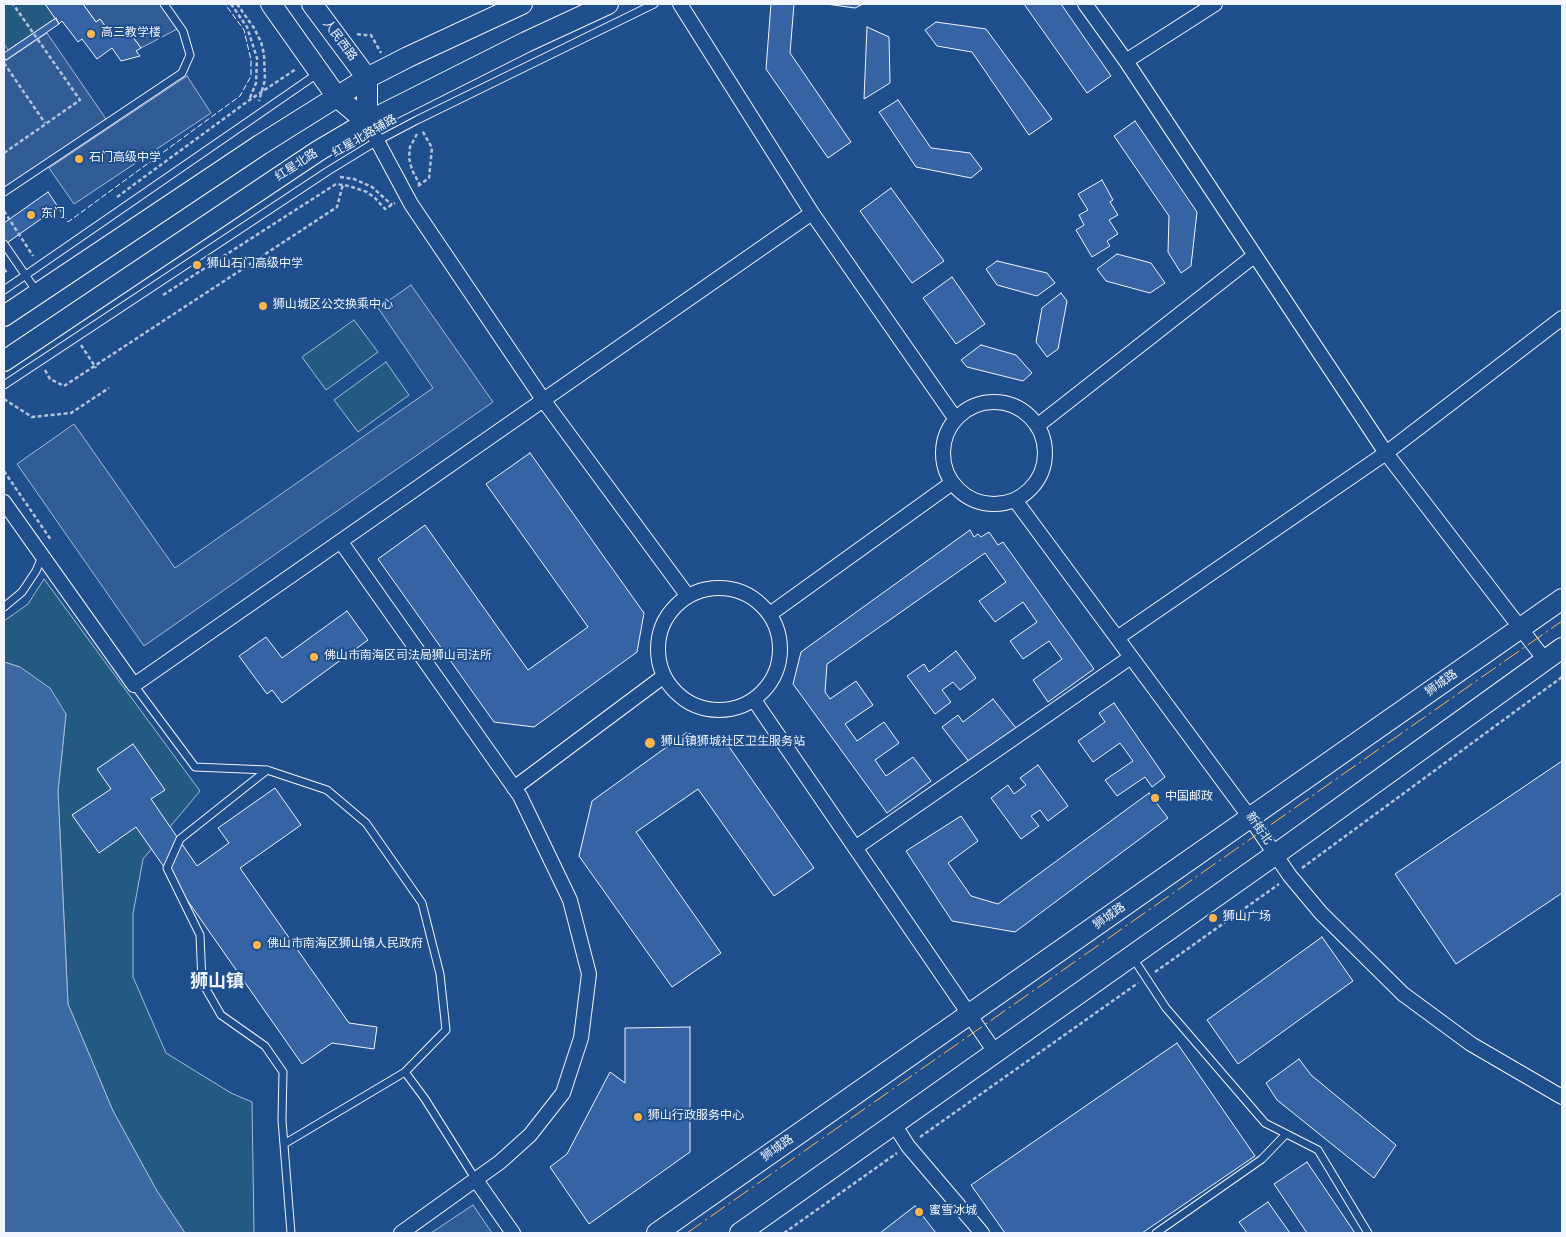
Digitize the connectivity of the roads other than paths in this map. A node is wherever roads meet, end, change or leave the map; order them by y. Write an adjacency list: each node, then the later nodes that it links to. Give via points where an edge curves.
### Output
1 (164, 4): 16 (lane, via 183,31 190,55 182,73)
2 (271, 4): 11 (street)
3 (312, 4): 12 (street, 人民西路)
4 (522, 4): 12 (street)
5 (608, 4): 14 (street, 红星北路)
6 (654, 4): 15 (lane, 红星北路辅路)
7 (680, 4): 17 (street)
8 (1085, 4): 10 (street)
9 (1215, 4): 10 (street)
10 (1126, 61): 19 (street)
11 (320, 73): 13 (street); 20 (lane)
12 (367, 78): 13 (street); 14 (street)
13 (337, 97): 14 (street); 22 (street)
14 (367, 122): 15 (street); 25 (street, 红星北路)
15 (377, 142): 26 (lane, 红星北路辅路); 27 (street, via 412,204)
16 (4, 192)
17 (812, 213): 27 (street); 28 (street)
18 (4, 244): 20 (lane)
19 (1254, 256): 29 (street); 30 (street)
20 (25, 275): 21 (lane); 22 (lane)
21 (4, 290)
22 (37, 293): 23 (street)
23 (4, 316)
24 (1562, 318): 30 (street)
25 (4, 361)
26 (4, 385)
27 (544, 401): 34 (street); 36 (street)
28 (955, 418): 29 (street, via 969,407 986,401 1004,402 1021,409); 31 (street, via 945,433 942,449 944,467)
29 (1037, 426): 32 (street, via 1046,452 1043,470 1035,486)
30 (1386, 453): 40 (street); 41 (street)
31 (952, 483): 32 (street, via 965,496 986,504); 39 (street)
32 (1015, 500): 41 (street, 新街北)
33 (4, 502): 35 (street)
34 (341, 542): 46 (street); 49 (street)
35 (42, 556): 38 (lane, via 22,592); 46 (street)
36 (687, 595): 39 (street, via 707,588 729,587 749,594); 45 (street, via 671,609 660,628 657,642)
37 (1562, 599): 40 (street, 狮城路)
38 (4, 607)
39 (770, 614): 47 (street, via 781,644 779,665 770,685)
40 (1521, 628): 44 (street); 50 (street, 狮城路)
41 (1117, 638): 43 (street, 新街北)
42 (1562, 648): 44 (street)
43 (1131, 657): 50 (street, 新街北); 51 (street)
44 (1544, 660): 52 (street)
45 (664, 676): 47 (street, via 682,699 702,708 735,709); 49 (street)
46 (134, 685): 48 (lane, via 195,767)
47 (754, 700): 51 (street)
48 (267, 770): 56 (lane, via 327,790 366,823 422,903 440,974 446,1030); 60 (lane, via 180,839 167,868 200,935 202,982 221,1015 265,1046 283,1072)
49 (514, 788): 61 (street, via 570,900 589,974 581,1038 563,1093 530,1135)
50 (1251, 819): 52 (street, 新街北); 54 (street, 狮城路)
51 (855, 848): 54 (street)
52 (1276, 854): 53 (street); 57 (street, 新街北, via 1321,913 1403,994 1471,1044)
53 (1132, 956): 55 (street); 59 (lane, via 1166,1008 1265,1123)
54 (970, 1015): 55 (street); 65 (street, 狮城路)
55 (995, 1052): 58 (street)
56 (405, 1072): 60 (lane); 61 (lane)
57 (1562, 1097)
58 (894, 1124): 66 (street); 67 (street, via 908,1146)
59 (1286, 1134): 68 (lane, via 1262,1159); 69 (lane, via 1318,1150)
60 (284, 1144): 62 (lane)
61 (476, 1180): 63 (street); 64 (street)
62 (290, 1233)
63 (401, 1233)
64 (513, 1233)
65 (657, 1233)
66 (740, 1233)
67 (982, 1233)
68 (1156, 1233)
69 (1368, 1233)

